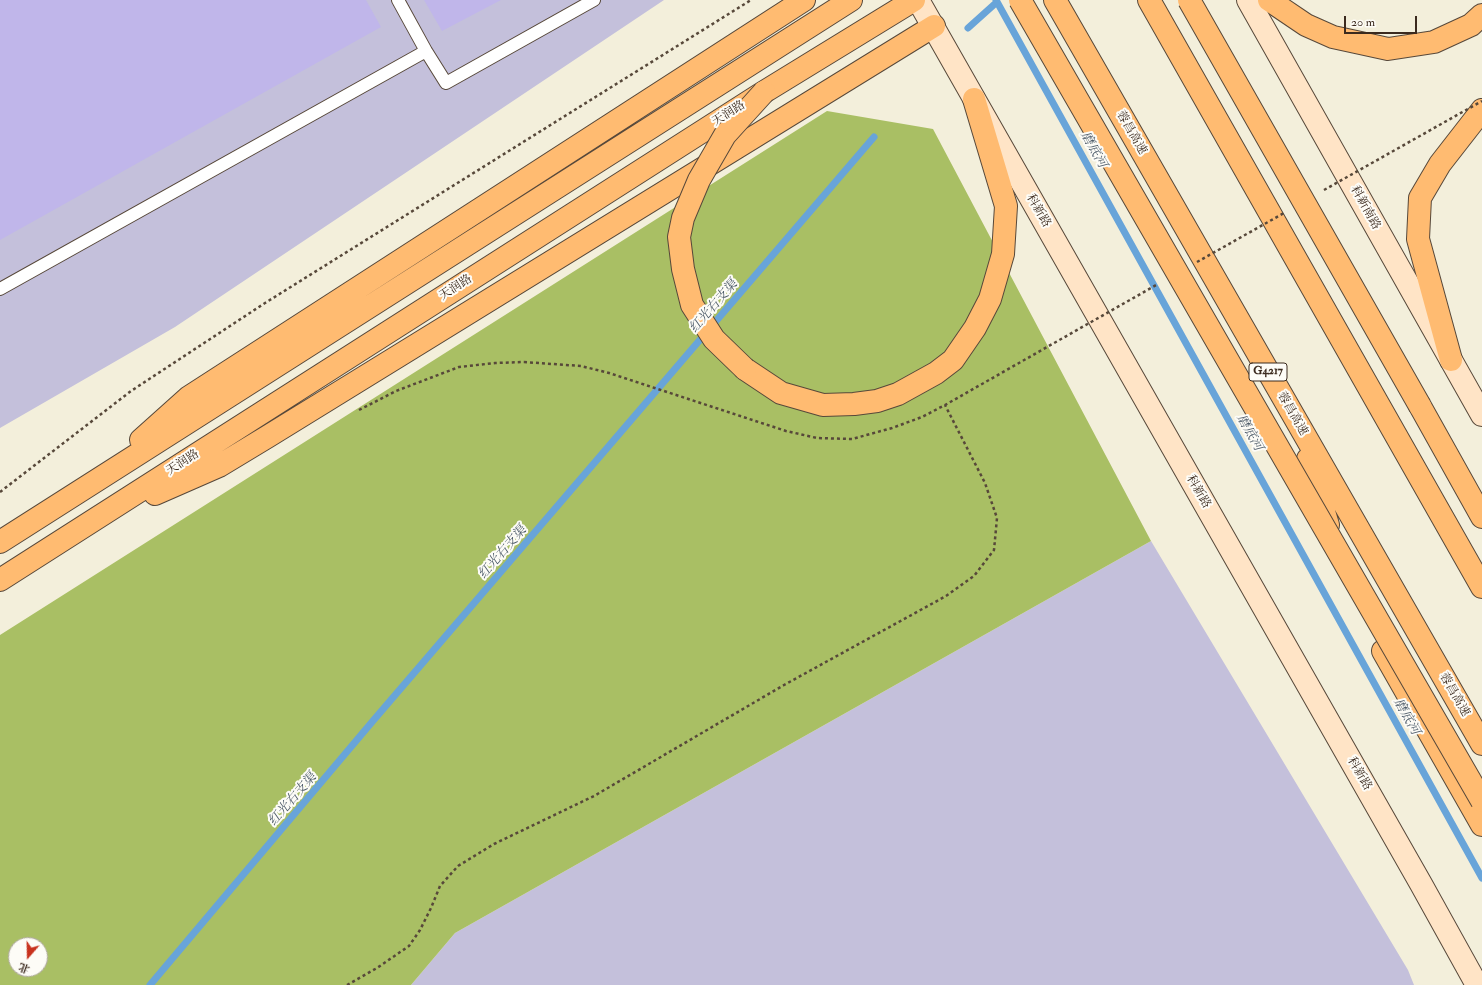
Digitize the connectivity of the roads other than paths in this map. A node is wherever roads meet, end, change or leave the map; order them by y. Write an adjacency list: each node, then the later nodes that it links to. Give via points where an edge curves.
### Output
1 (398, 0): 15 (lane)
2 (594, 0): 15 (lane, via 446,84)
3 (804, 0): 23 (main road, via 189,397)
4 (851, 0): 23 (main road)
5 (914, 0): 16 (main road, 天润路)
6 (918, 0): 14 (main road, 科新路)
7 (1020, 0): 30 (main road, bridge)
8 (1055, 0): 22 (main road, 蓉昌高速 / G4217)
9 (1149, 0): 28 (main road)
10 (1189, 0): 24 (main road, bridge)
11 (1248, 0): 20 (main road, 科新南路)
12 (1269, 0): 13 (main road, via 1306,25 1333,37 1388,49 1434,42 1471,25)
13 (1482, 15)
14 (934, 26): 17 (main road, 科新路); 25 (main road, via 218,466)
15 (426, 51): 19 (lane)
16 (764, 92): 17 (main road, bridge, via 725,134 699,180 683,218 679,237 683,269 692,305 714,339 745,369 781,393 823,405 877,401 898,394 936,373 953,360 975,328 990,299 1003,254 1006,206); 25 (main road, 天润路, bridge)
17 (974, 99): 32 (main road, 科新路, via 1418,877)
18 (1482, 110): 20 (main road, via 1440,164 1420,198 1418,239)
19 (0, 289)
20 (1451, 360): 21 (main road, 科新南路)
21 (1482, 415)
22 (1298, 423): 29 (main road, 蓉昌高速 / G4217); 31 (main road, via 1345,582)
23 (92, 484): 26 (main road)
24 (1482, 517)
25 (91, 522): 27 (main road, 天润路)
26 (0, 542)
27 (0, 580)
28 (1482, 587)
29 (1482, 744)
30 (1482, 801)
31 (1482, 825)
32 (1477, 985)

